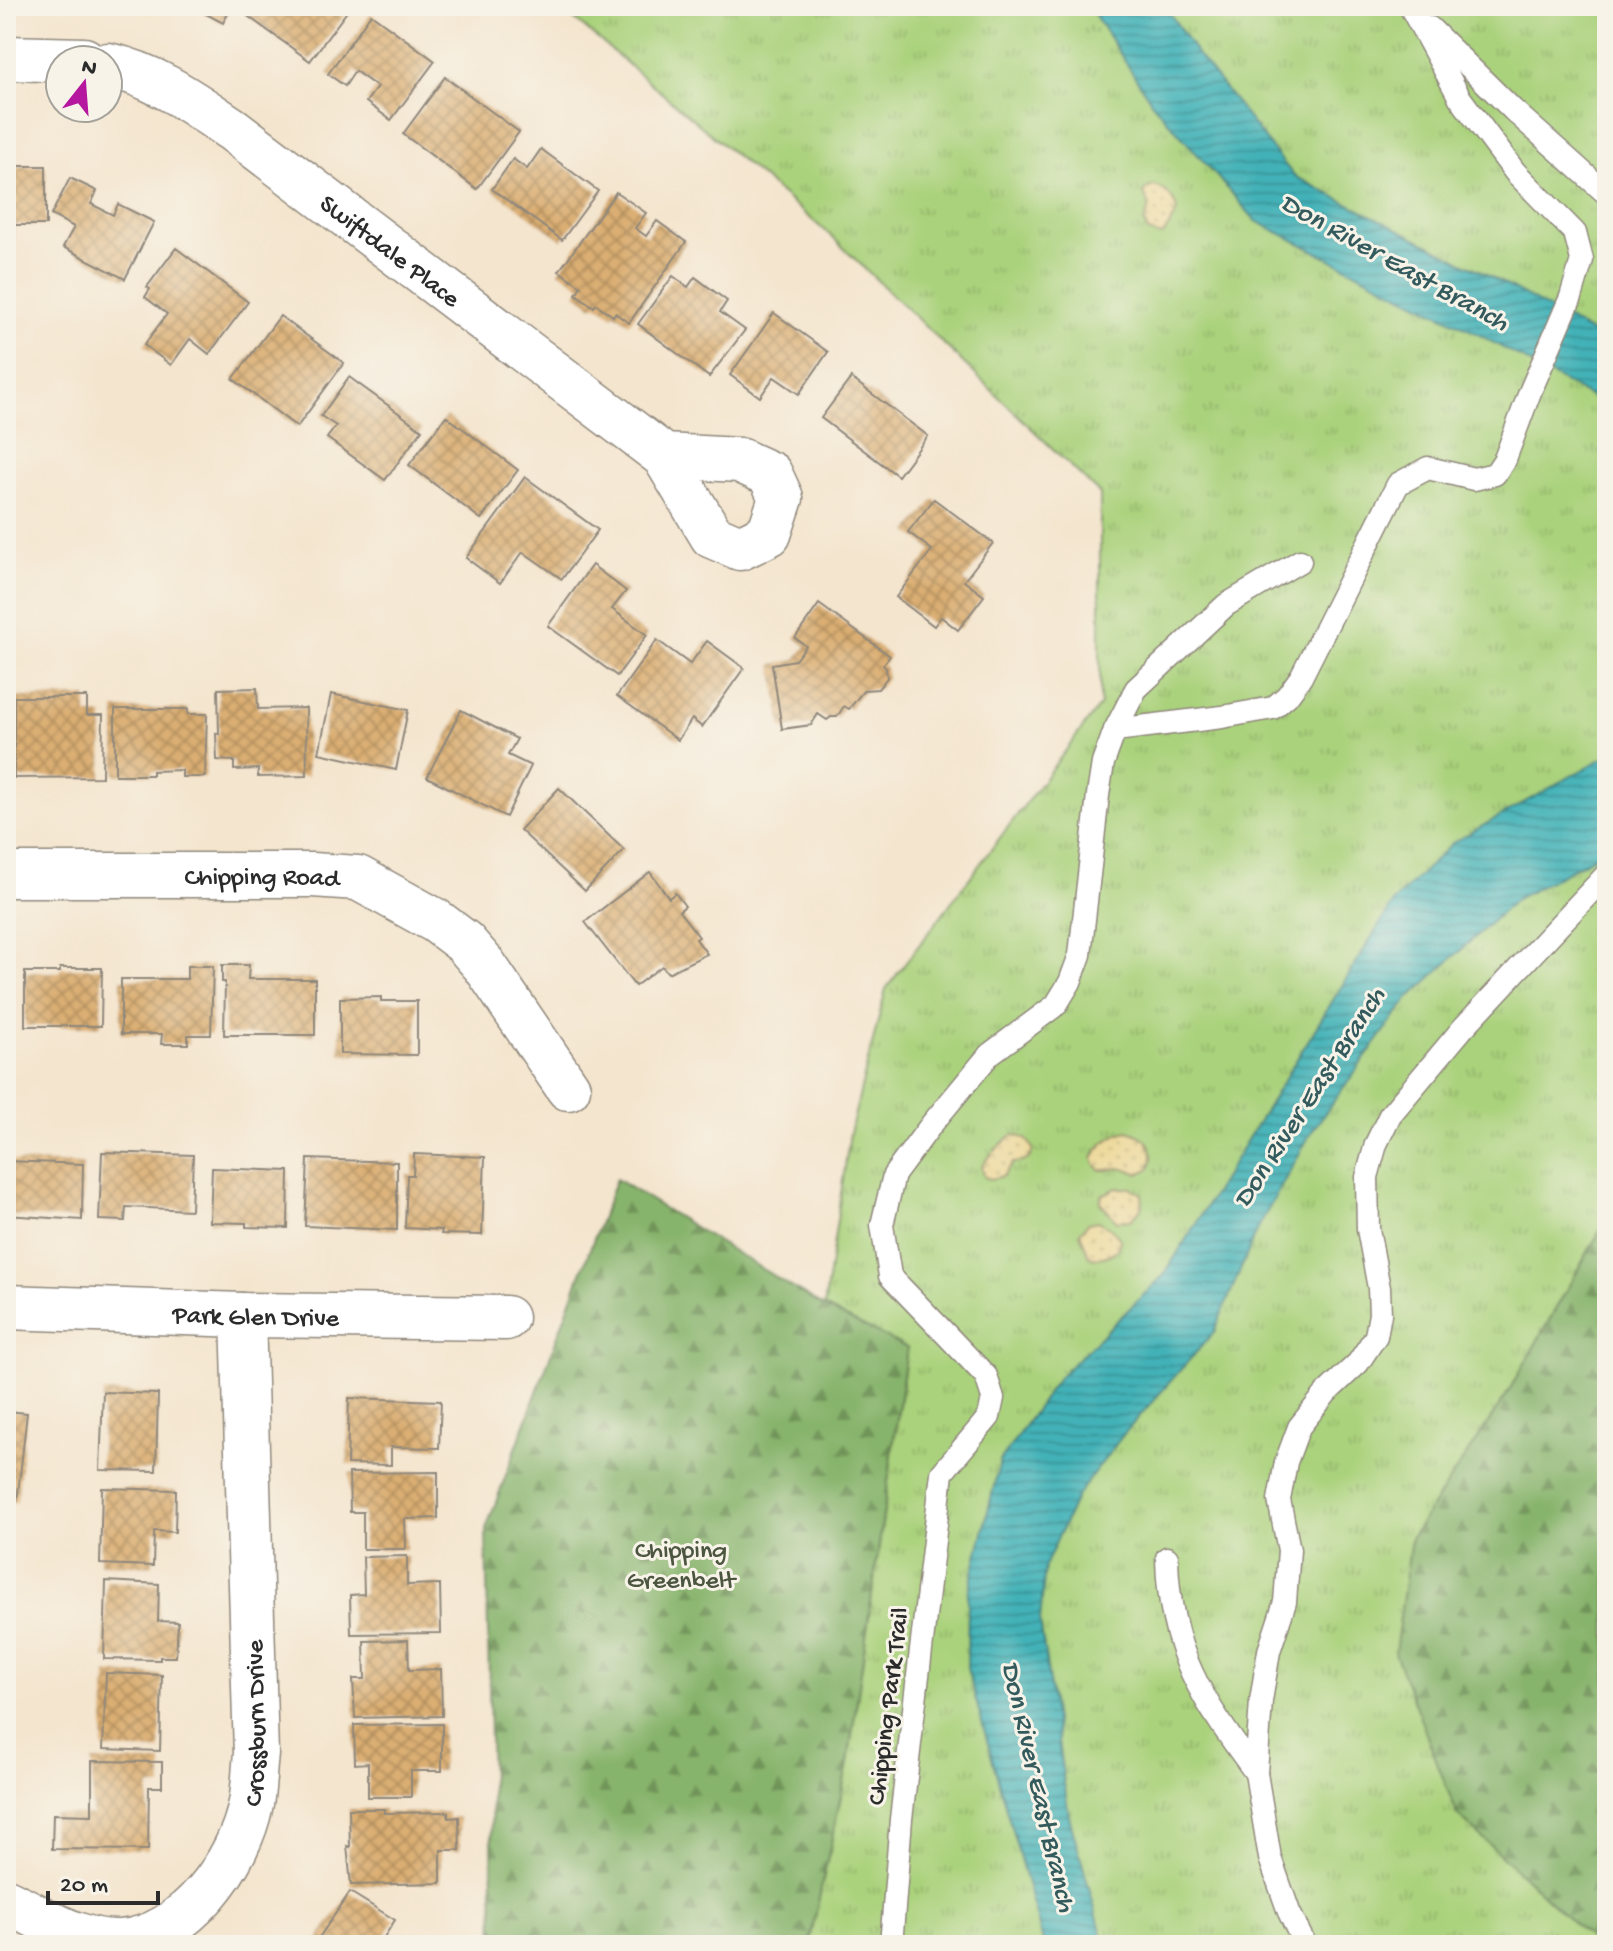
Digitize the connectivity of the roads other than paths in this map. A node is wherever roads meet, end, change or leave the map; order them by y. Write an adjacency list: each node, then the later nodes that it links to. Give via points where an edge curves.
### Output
1 (1412, 8): 5 (lane, via 1513,110); 8 (lane, via 1460,98 1515,172 1575,233 1582,260 1505,459 1495,474 1474,479 1428,468 1398,484 1301,677 1273,708)
2 (6, 58): 3 (street)
3 (44, 59)
4 (124, 68): 6 (street, Swiftdale Place, via 178,93 232,129)
5 (1607, 194)
6 (664, 456)
7 (1300, 561): 8 (lane, via 1226,605 1136,689)
8 (1115, 730): 18 (lane, Chipping Park Trail, via 1103,763 1080,955 1070,982 1056,1005 990,1054 931,1125 894,1175 882,1225 890,1276 986,1376 993,1398 989,1417 942,1473)
9 (1607, 874): 16 (lane, via 1436,1061 1390,1115 1376,1144 1367,1177 1368,1229 1379,1288 1376,1336 1299,1427 1286,1462 1279,1500 1289,1550 1285,1602 1269,1651)
10 (6, 875): 11 (street, Chipping Road, via 358,878 464,942)
11 (568, 1088)
12 (6, 1307): 13 (street, Park Glen Drive)
13 (243, 1315): 14 (street, Park Glen Drive); 17 (street, Crossburn Drive, via 256,1754 251,1805 239,1841 211,1890 171,1924 144,1938 91,1938)
14 (506, 1318)
15 (1167, 1558): 16 (lane, via 1178,1642 1199,1690)
16 (1256, 1773): 19 (lane, via 1270,1858)
17 (6, 1901)
18 (891, 1945)
19 (1305, 1945)

